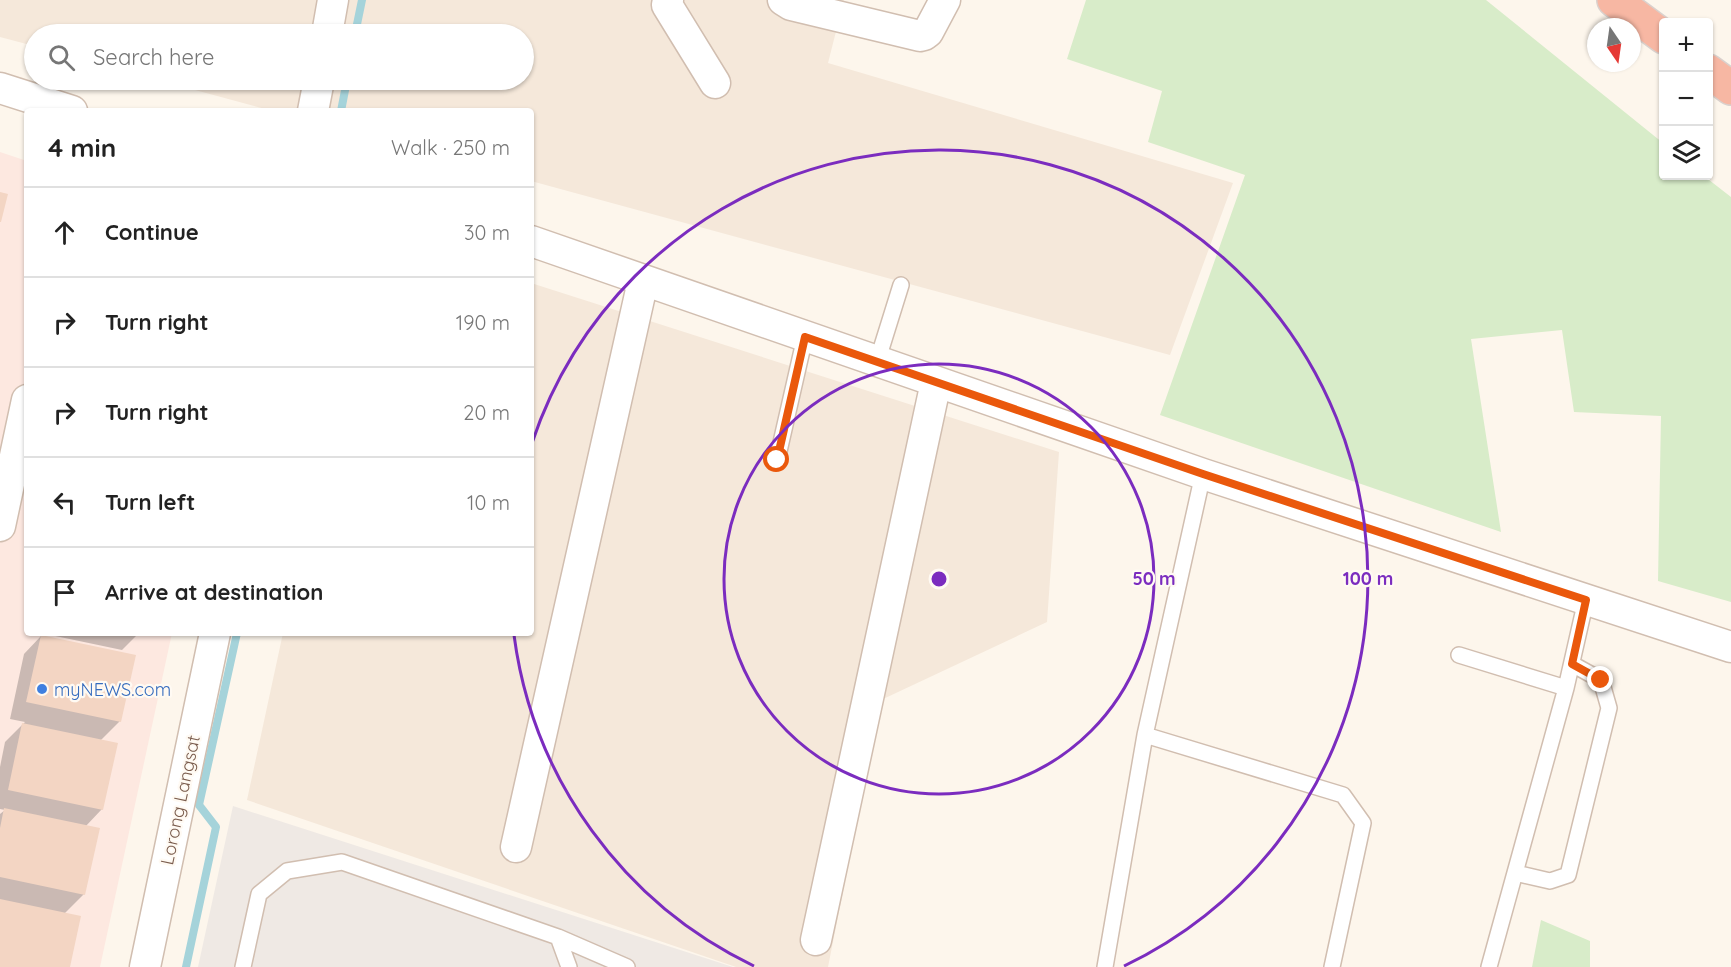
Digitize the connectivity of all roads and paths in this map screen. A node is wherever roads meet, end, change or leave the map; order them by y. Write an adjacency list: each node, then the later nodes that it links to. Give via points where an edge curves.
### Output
1 (333, 0): 6 (street)
2 (668, 0): 9 (street, via 667,5)
3 (783, 0): 4 (street, via 920,36 928,32)
4 (945, 0)
5 (1614, 0): 7 (highway)
6 (329, 24)
7 (1659, 33)
8 (1709, 72): 11 (highway)
9 (715, 83)
10 (0, 88): 13 (street)
11 (1731, 88)
12 (317, 90): 14 (street)
13 (63, 108)
14 (314, 108)
15 (534, 243): 16 (street)
16 (643, 281): 18 (street); 33 (street)
17 (901, 285): 19 (lane)
18 (805, 337): 19 (street); 22 (lane)
19 (877, 362): 20 (street)
20 (936, 382): 23 (street); 36 (street)
21 (24, 429): 24 (street)
22 (777, 460)
23 (1203, 474): 26 (street); 32 (lane)
24 (18, 488): 25 (street)
25 (0, 526)
26 (1586, 600): 28 (street); 30 (lane)
27 (214, 636): 37 (street, Lorong Langsat)
28 (1731, 647)
29 (1459, 655): 31 (lane)
30 (1572, 664): 31 (lane); 34 (lane, via 1601,680 1610,708 1568,875 1550,881)
31 (1566, 688): 34 (lane)
32 (1145, 735): 41 (lane); 42 (lane, via 1343,795 1363,823)
33 (516, 847)
34 (1515, 873): 43 (lane)
35 (558, 937): 38 (lane, via 342,862 286,871 259,894); 39 (lane); 40 (lane)
36 (816, 940)
37 (145, 967)
38 (243, 967)
39 (569, 967)
40 (627, 967)
41 (1105, 967)
42 (1332, 967)
43 (1489, 967)

